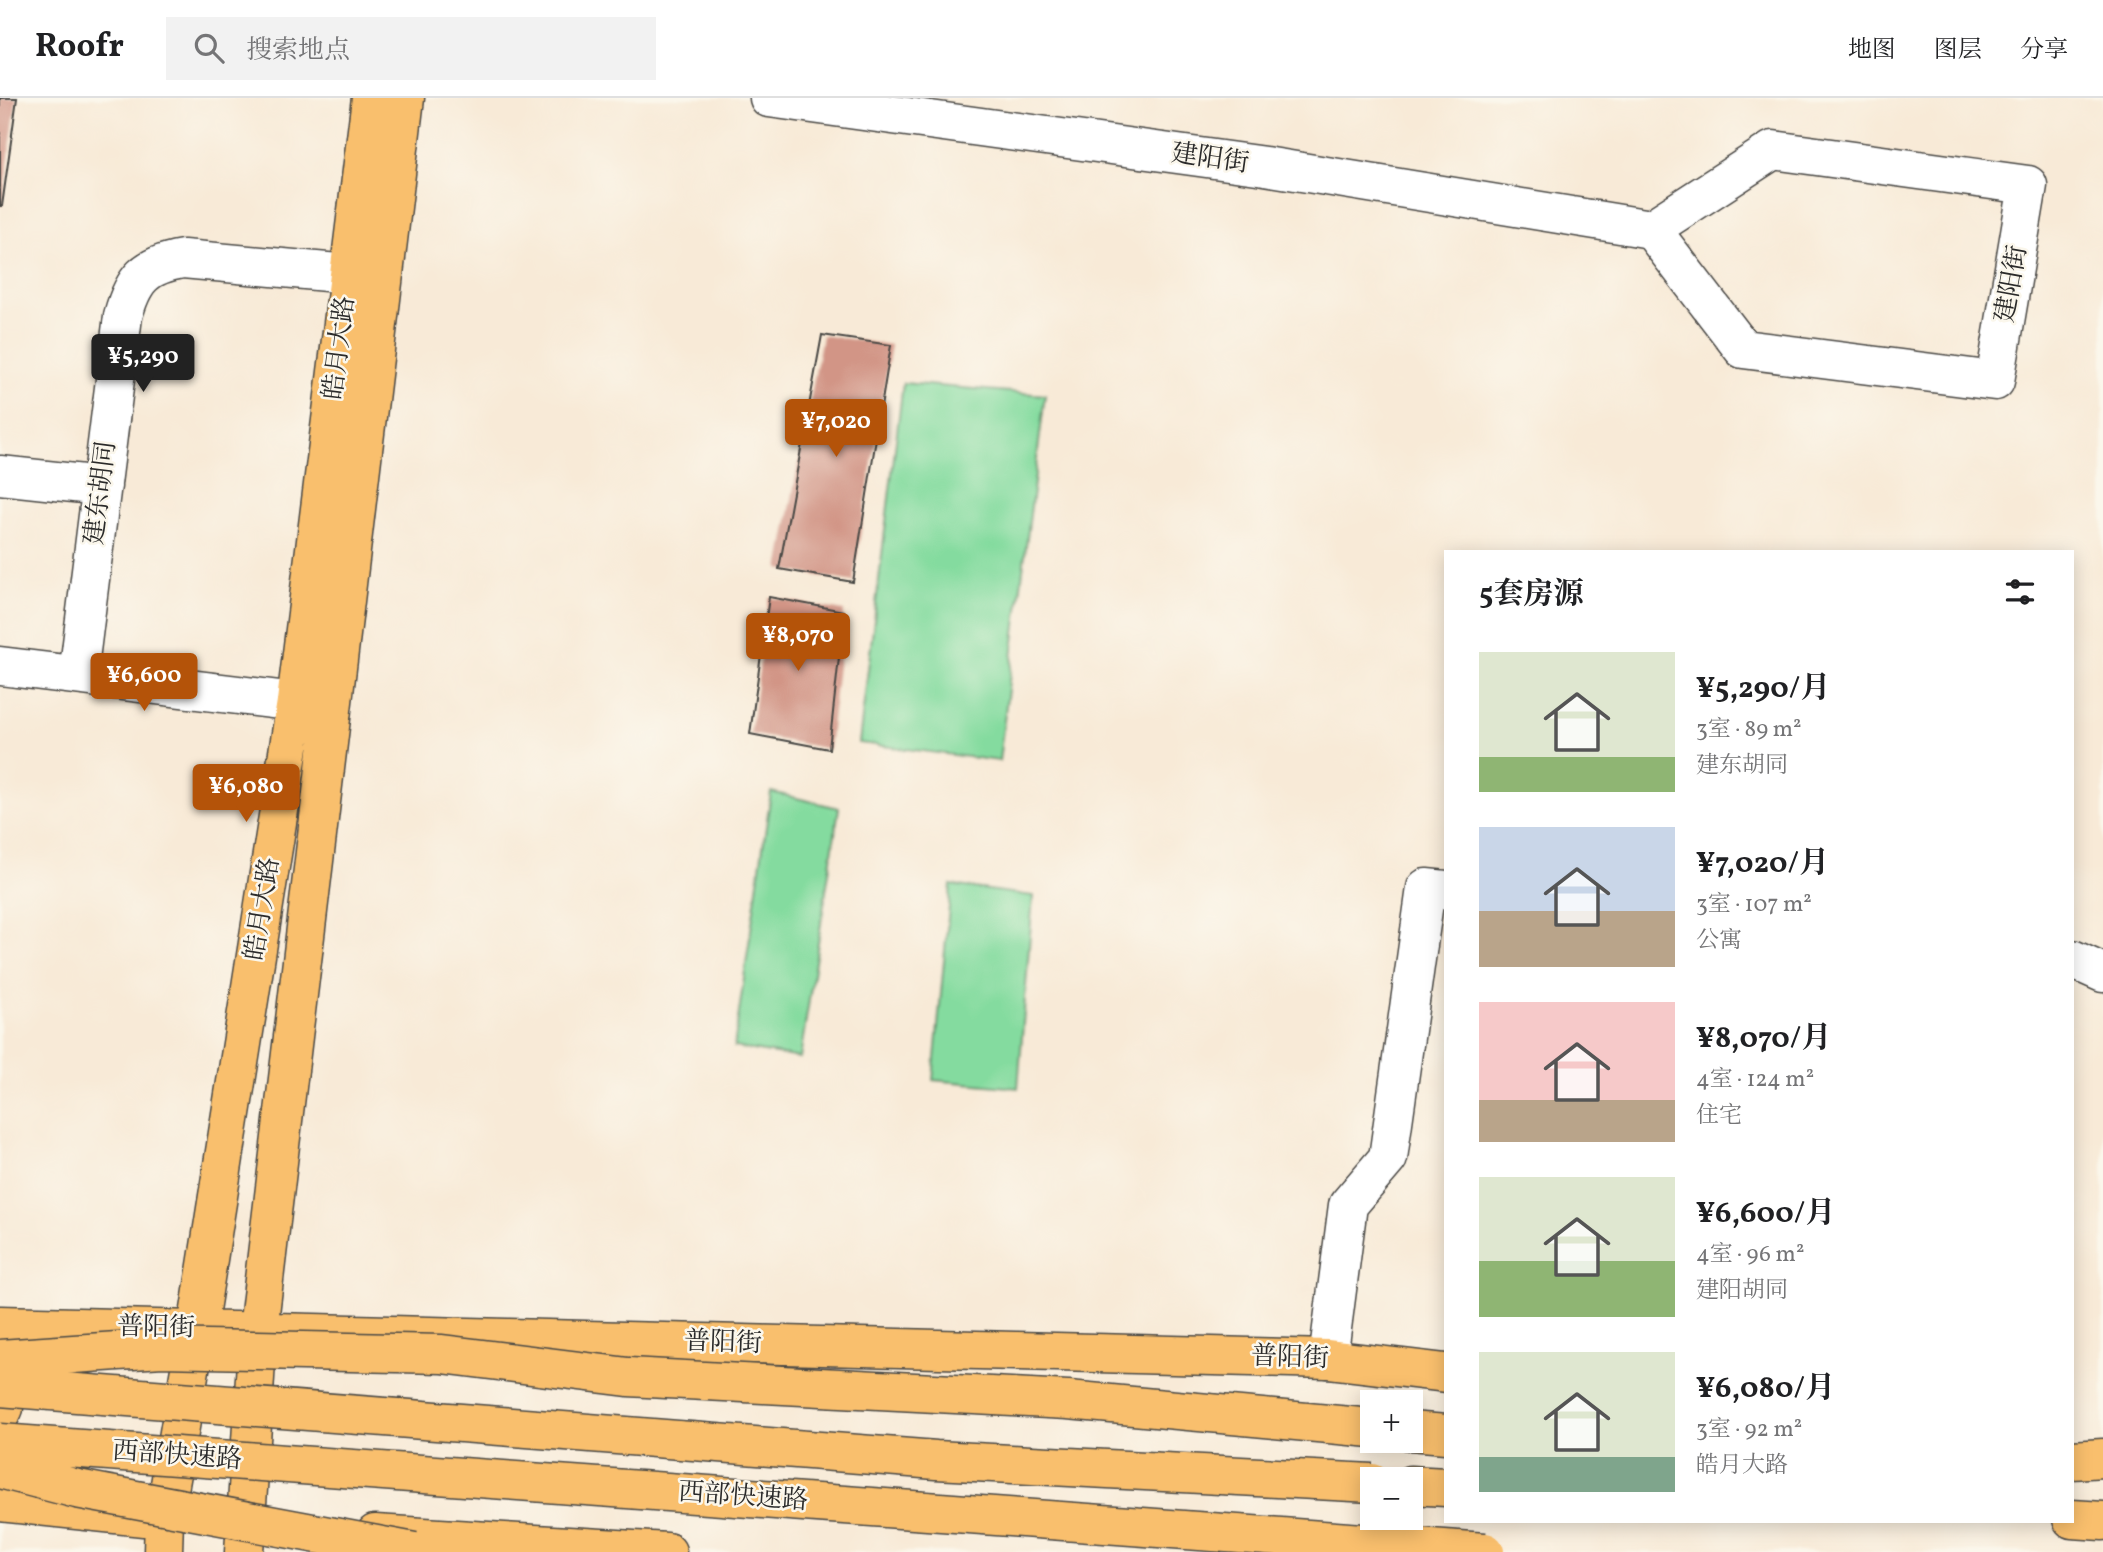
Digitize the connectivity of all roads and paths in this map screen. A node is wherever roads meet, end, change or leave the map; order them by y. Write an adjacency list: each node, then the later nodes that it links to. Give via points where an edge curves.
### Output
1 (371, 98): 5 (main road, 皓月大路)
2 (405, 98): 16 (main road, 皓月大路)
3 (769, 98): 4 (street, 建阳街, via 1265,166)
4 (1651, 229): 4 (street, 建阳街, via 1743,349 1995,381 2028,186 1773,150)
5 (349, 274): 7 (street, 建东胡同, via 183,259 163,262 145,272 130,292 123,316); 10 (main road, 皓月大路)
6 (0, 474): 7 (street)
7 (102, 486): 9 (street, 建东胡同)
8 (0, 666): 9 (street)
9 (78, 675): 10 (street)
10 (296, 702): 15 (main road, 皓月大路)
11 (1444, 890): 18 (street, via 1426,888 1388,1158 1348,1205)
12 (2074, 960): 13 (street)
13 (2103, 973)
14 (0, 1325): 15 (main road, 普阳街)
15 (197, 1329): 16 (main road, 普阳街); 38 (main road, 皓月大路)
16 (258, 1331): 18 (main road, 普阳街); 40 (main road, 皓月大路)
17 (0, 1359): 23 (main road, bridge, via 162,1348 442,1354 628,1377 1068,1400)
18 (1328, 1359): 19 (main road, 普阳街)
19 (1444, 1373)
20 (0, 1381): 22 (main road, via 4,1408)
21 (0, 1387): 32 (main road, 西部快速路, bridge, via 936,1460)
22 (0, 1415)
23 (1360, 1427)
24 (1423, 1432): 25 (main road)
25 (1444, 1434)
26 (0, 1443): 44 (main road, 西部快速路, bridge)
27 (2074, 1448): 28 (main road)
28 (2103, 1452)
29 (2103, 1458): 30 (main road)
30 (2074, 1460)
31 (0, 1469): 39 (main road, bridge, via 77,1489)
32 (1360, 1482)
33 (1423, 1486): 34 (main road)
34 (1444, 1487)
35 (0, 1502): 38 (main road)
36 (2074, 1519): 37 (main road)
37 (2103, 1521)
38 (163, 1536): 40 (main road)
39 (339, 1538): 41 (street); 42 (main road, bridge)
40 (245, 1539): 43 (main road)
41 (379, 1552)
42 (414, 1552)
43 (667, 1552)
44 (1485, 1552)

